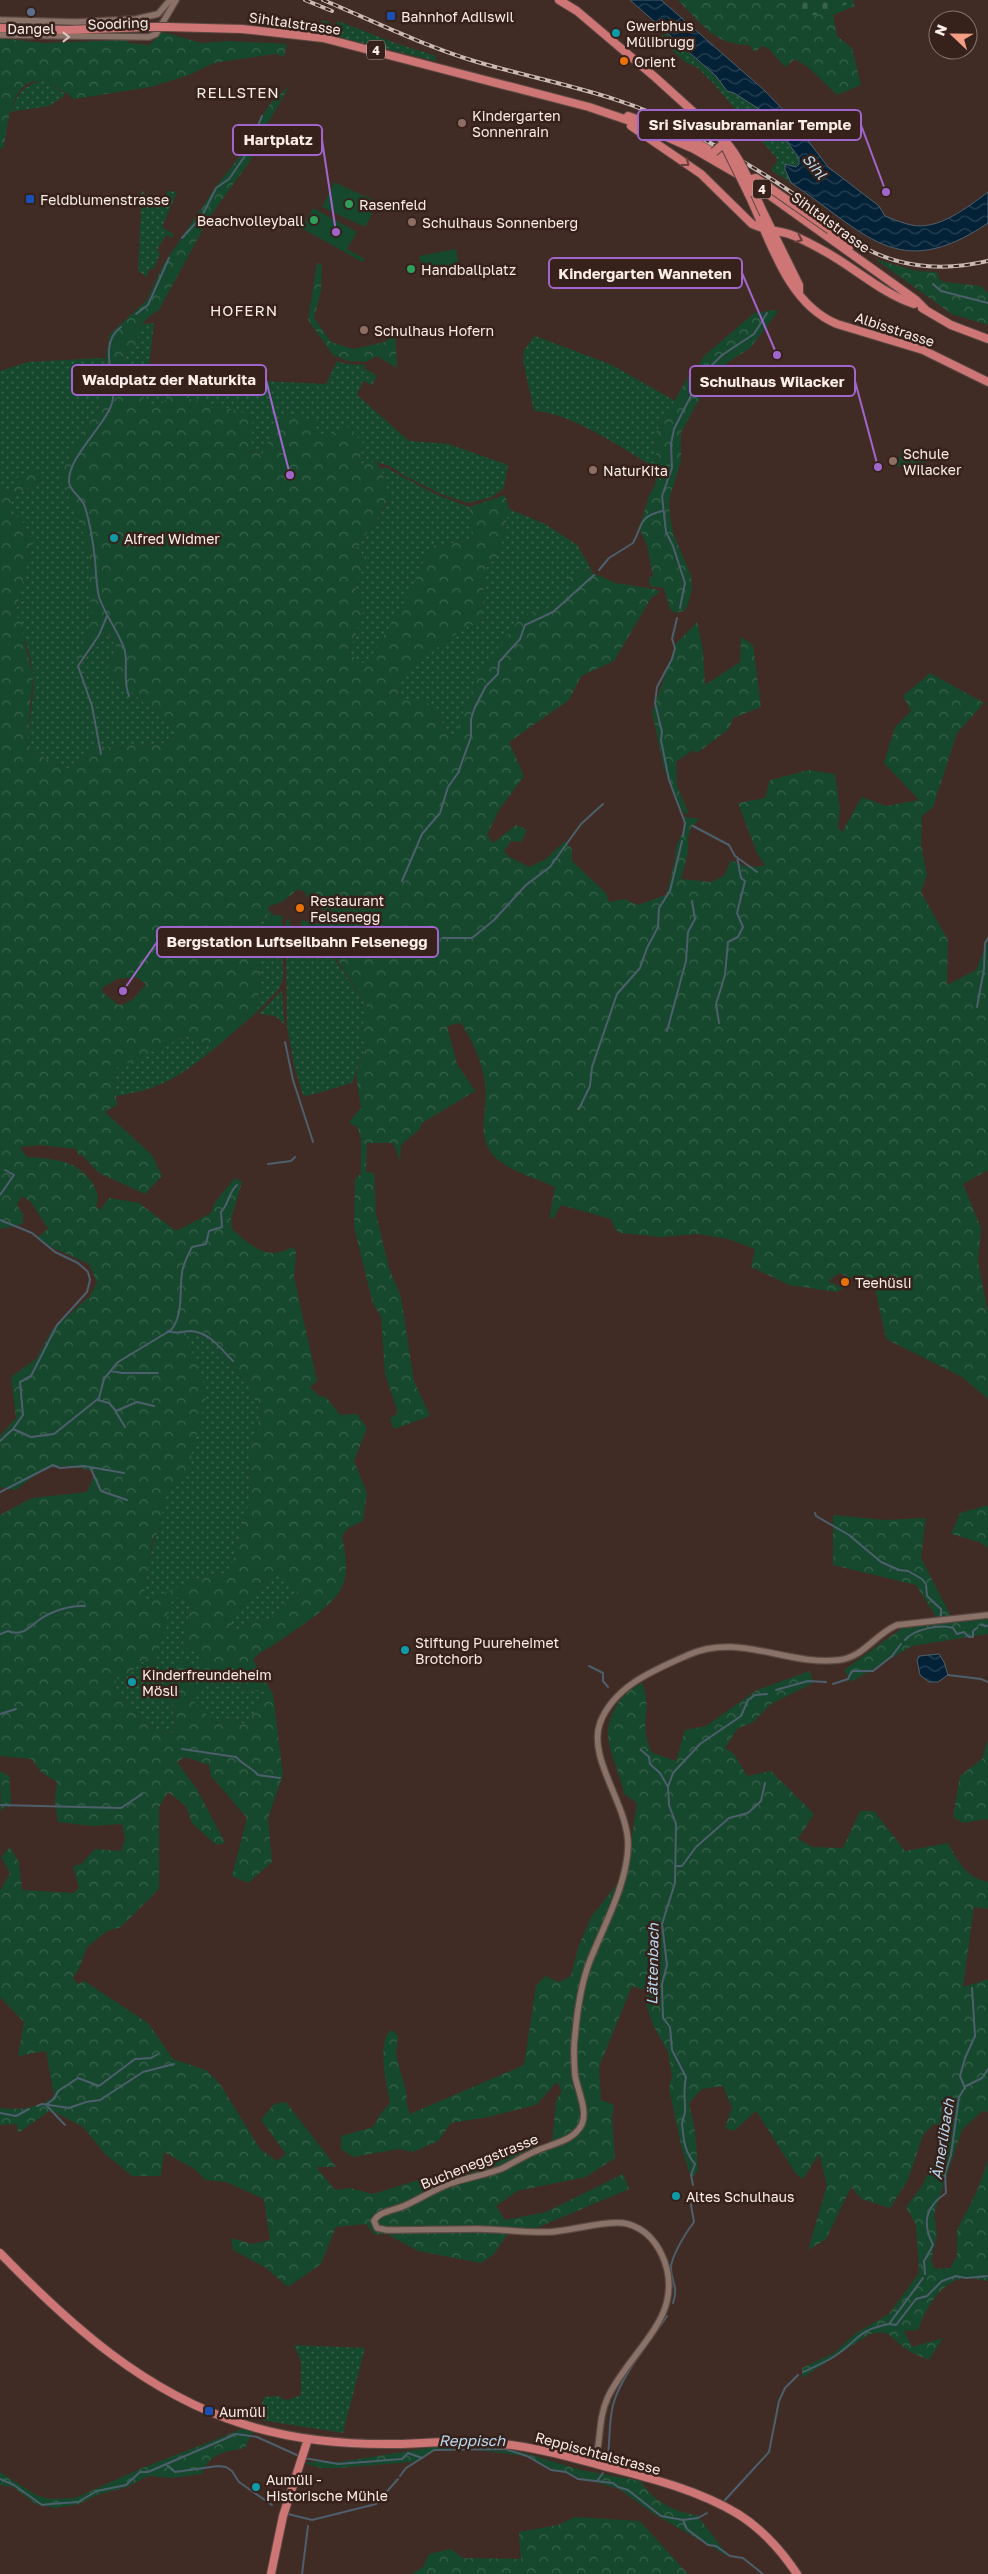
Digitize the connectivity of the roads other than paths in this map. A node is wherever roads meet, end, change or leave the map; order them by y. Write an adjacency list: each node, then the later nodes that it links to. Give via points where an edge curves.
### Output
1 (559, 0): 11 (main road, Albisstrasse, via 577,11)
2 (172, 2): 3 (street); 6 (street)
3 (150, 17): 4 (street, Soodring, via 76,22); 6 (street, Soodring, via 157,23)
4 (0, 20)
5 (0, 28): 8 (main road, Sihltalstrasse / 4, bridge, via 242,29 323,38)
6 (158, 31): 7 (street, Soodring, one-way to 6, via 149,37)
7 (0, 35)
8 (579, 106): 9 (main road, Sihltalstrasse / 4); 10 (main road, Sihltalstrasse / 4)
9 (606, 112): 13 (main road, via 632,116 665,128); 19 (main road, Sihltalstrasse / 4, via 662,134 725,166)
10 (631, 126): 18 (main road, one-way to 18, via 688,164 727,197 752,224); 20 (main road, Sihltalstrasse / 4, via 692,153 751,187)
11 (720, 136): 12 (main road, Albisstrasse, bridge); 15 (main road, Albisstrasse, bridge)
12 (722, 145): 13 (main road, bridge); 14 (main road, Albisstrasse, bridge)
13 (714, 152): 14 (main road)
14 (731, 161): 15 (main road, bridge); 17 (main road, Albisstrasse, bridge)
15 (744, 170): 16 (main road, Albisstrasse, bridge)
16 (748, 180): 17 (main road, bridge); 18 (main road, Albisstrasse, bridge); 19 (main road, bridge, via 756,178 763,181 830,230)
17 (748, 192): 18 (main road, Albisstrasse)
18 (769, 230): 20 (main road, one-way to 20, via 789,234 824,251 900,299); 23 (main road, Albisstrasse, via 788,280 814,309 832,322 923,350)
19 (877, 271): 21 (main road, Sihltalstrasse / 4)
20 (914, 304): 21 (main road, Sihltalstrasse / 4)
21 (925, 309): 22 (main road, Sihltalstrasse / 4, via 952,325)
22 (988, 339)
23 (988, 382)
24 (988, 1614): 27 (street, Bucheneggstrasse, via 897,1626 859,1654 836,1660 742,1647 700,1651 625,1688 612,1701 601,1720 598,1748 626,1822 628,1852 610,1915 586,1975 575,2033 574,2064 583,2110 581,2124 564,2141 500,2169 448,2184 379,2215 374,2221 378,2228 387,2230 548,2232 620,2223 636,2228 652,2239 666,2268 667,2301 659,2321 608,2397 601,2418)
25 (0, 2253): 26 (main road, Reppischtalstrasse, via 65,2319 95,2344 150,2381 195,2405 242,2424)
26 (308, 2439): 27 (main road, Reppischtalstrasse, via 375,2444 506,2444); 28 (main road, via 284,2516)
27 (595, 2463): 29 (main road, Reppischtalstrasse, via 674,2486 730,2509 760,2530)
28 (271, 2574)
29 (797, 2574)

